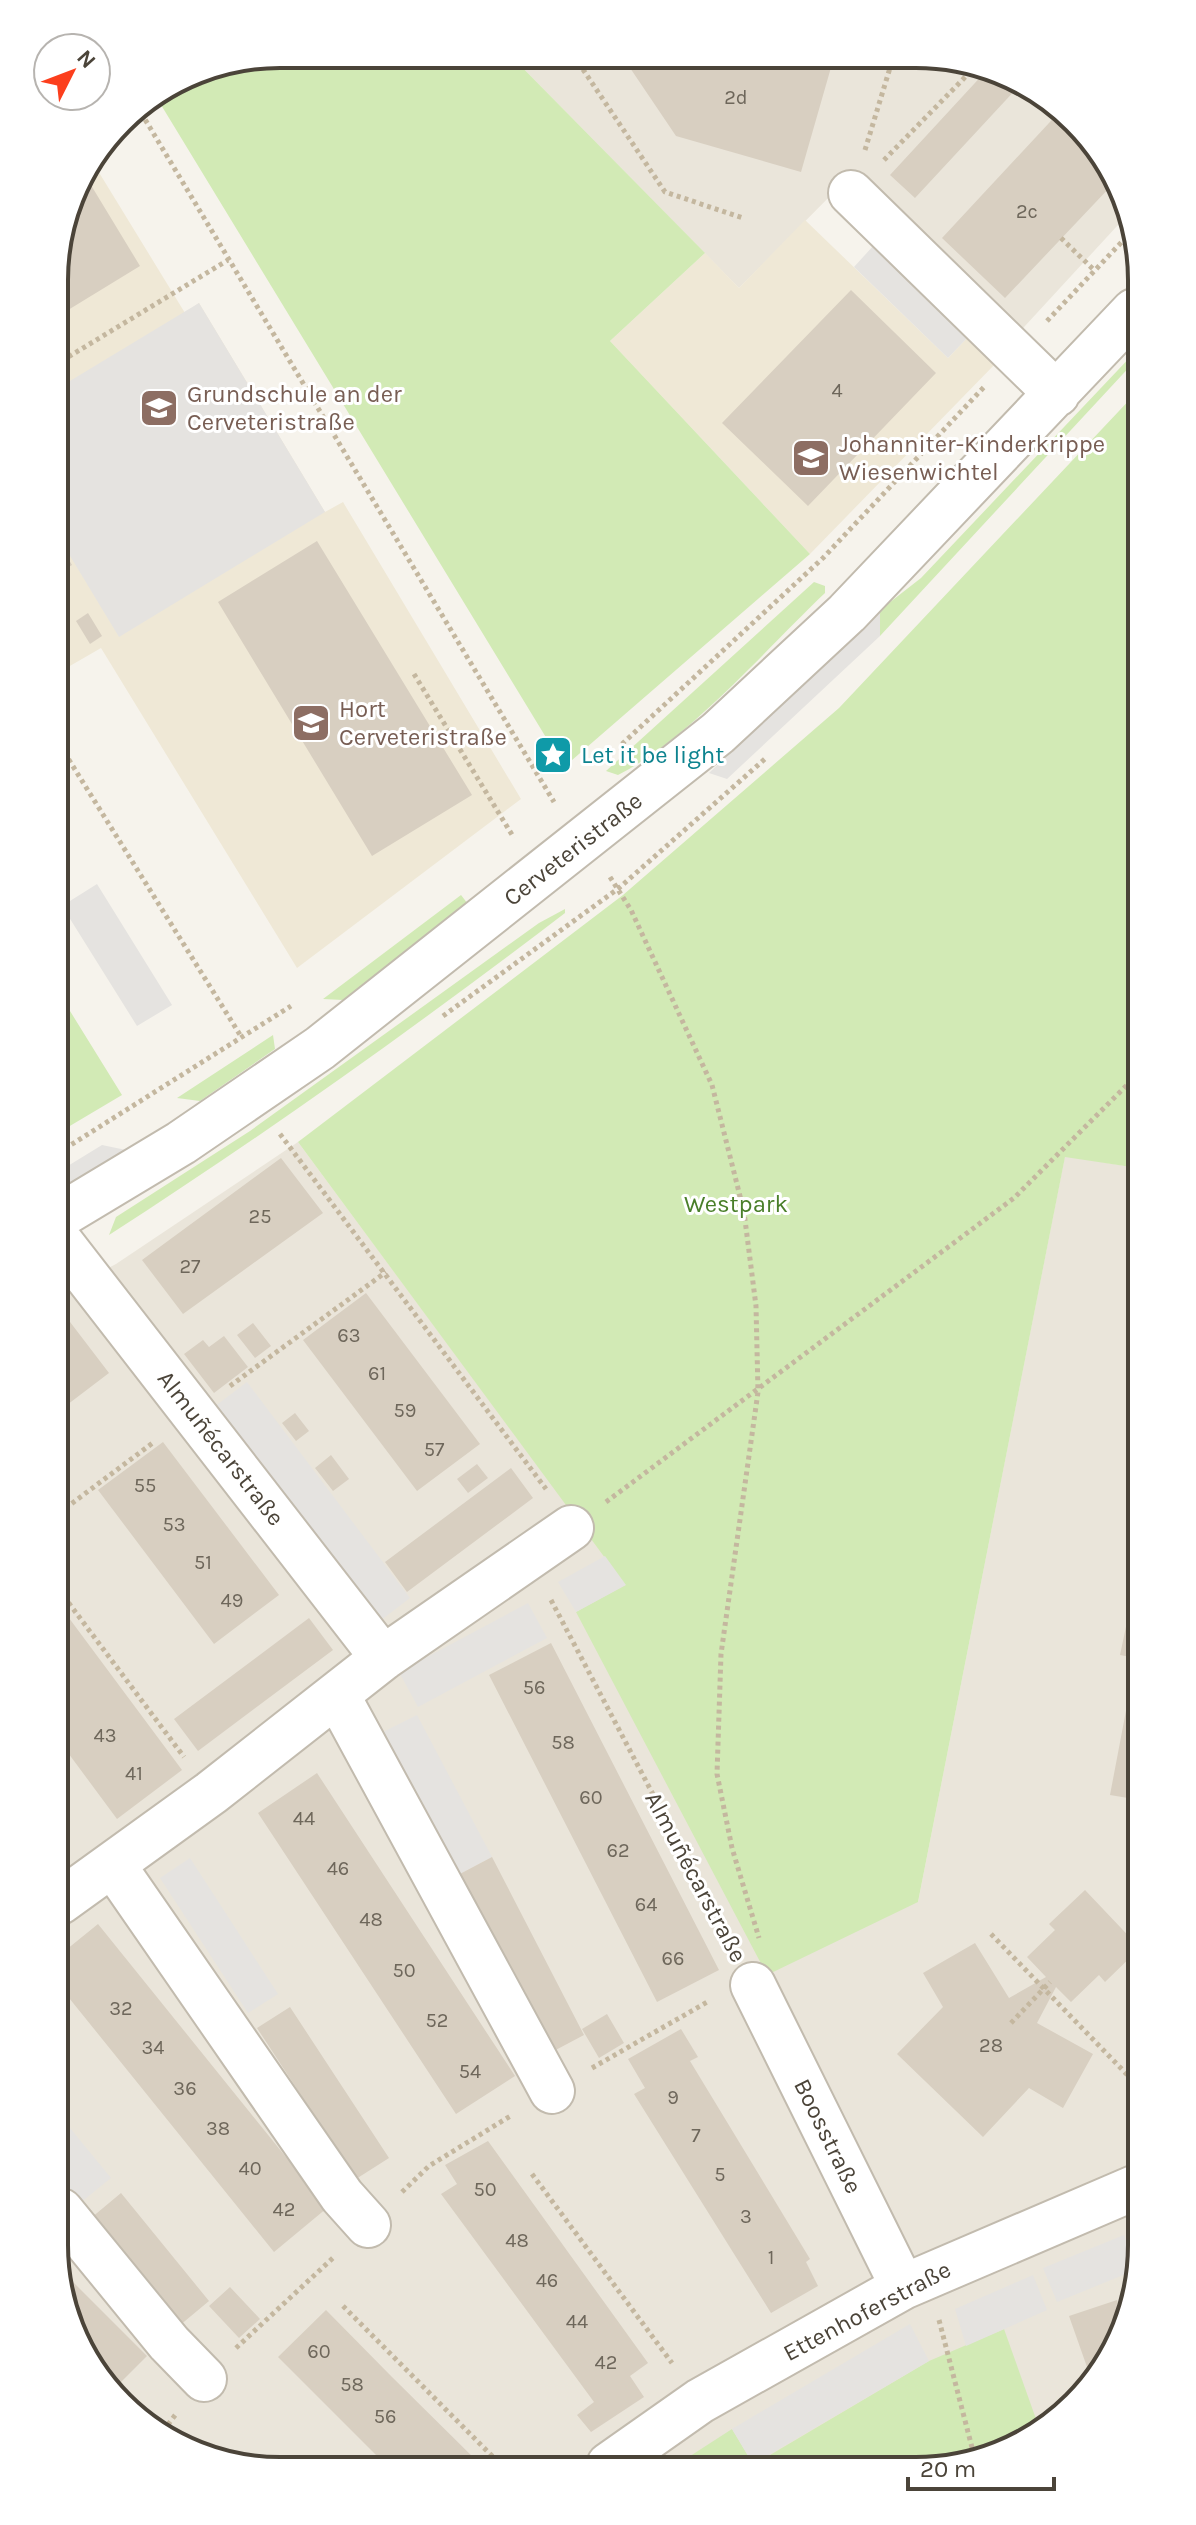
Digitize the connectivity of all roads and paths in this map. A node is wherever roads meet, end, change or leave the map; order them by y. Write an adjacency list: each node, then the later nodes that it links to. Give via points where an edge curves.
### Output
1 (582, 68): 6 (path, via 665,192)
2 (890, 68): 5 (path)
3 (968, 74): 5 (path)
4 (144, 118): 9 (path)
5 (851, 193): 12 (street)
6 (743, 218)
7 (1061, 238): 10 (path)
8 (1124, 240): 10 (path)
9 (228, 260): 13 (path); 19 (path)
10 (1095, 271): 12 (path)
11 (1128, 317): 14 (street, Cerveteristraße)
12 (1017, 352): 14 (street); 16 (path, via 823,558)
13 (68, 357)
14 (1057, 394): 30 (street, Cerveteristraße, via 847,613 718,733 320,1048 181,1143)
15 (414, 674): 22 (path)
16 (614, 751)
17 (68, 758): 26 (path)
18 (568, 795): 19 (path)
19 (556, 805): 20 (path)
20 (546, 814)
21 (525, 830): 22 (path)
22 (515, 839): 23 (path)
23 (502, 848)
24 (619, 888): 33 (path, via 712,1085 744,1212 756,1306)
25 (293, 1005): 26 (path)
26 (242, 1038): 29 (path)
27 (1128, 1084): 33 (path, via 1014,1198)
28 (280, 1134): 32 (path)
29 (68, 1147)
30 (68, 1211)
31 (68, 1252): 34 (street, Almuñécarstraße)
32 (386, 1272): 34 (path); 36 (path)
33 (758, 1392): 36 (path); 45 (path, via 721,1654 717,1774 732,1848 766,1961)
34 (194, 1413): 35 (path); 39 (street, Almuñécarstraße)
35 (68, 1506)
36 (571, 1528): 37 (street)
37 (528, 1557): 39 (street); 45 (path, Almuñécarstraße)
38 (68, 1602): 41 (path)
39 (383, 1658): 40 (street)
40 (337, 1695): 41 (street); 50 (street)
41 (211, 1793): 42 (street)
42 (113, 1865): 43 (street); 54 (street, via 342,2196)
43 (68, 1896)
44 (991, 1934): 47 (path)
45 (751, 1982): 50 (path); 55 (street, Boosstraße)
46 (1050, 1982): 47 (path)
47 (1044, 1989): 48 (path); 49 (path)
48 (1011, 2023)
49 (1128, 2076)
50 (552, 2091): 54 (path, via 429,2166)
51 (532, 2174): 58 (path)
52 (1128, 2191): 55 (street, Ettenhoferstraße)
53 (68, 2220): 57 (street)
54 (368, 2225): 57 (path)
55 (915, 2282): 58 (street, Ettenhoferstraße); 60 (path)
56 (343, 2306): 61 (path)
57 (204, 2379): 59 (path)
58 (700, 2401): 62 (street, Ettenhoferstraße)
59 (168, 2425)
60 (972, 2450)
61 (493, 2457)
62 (620, 2457)

